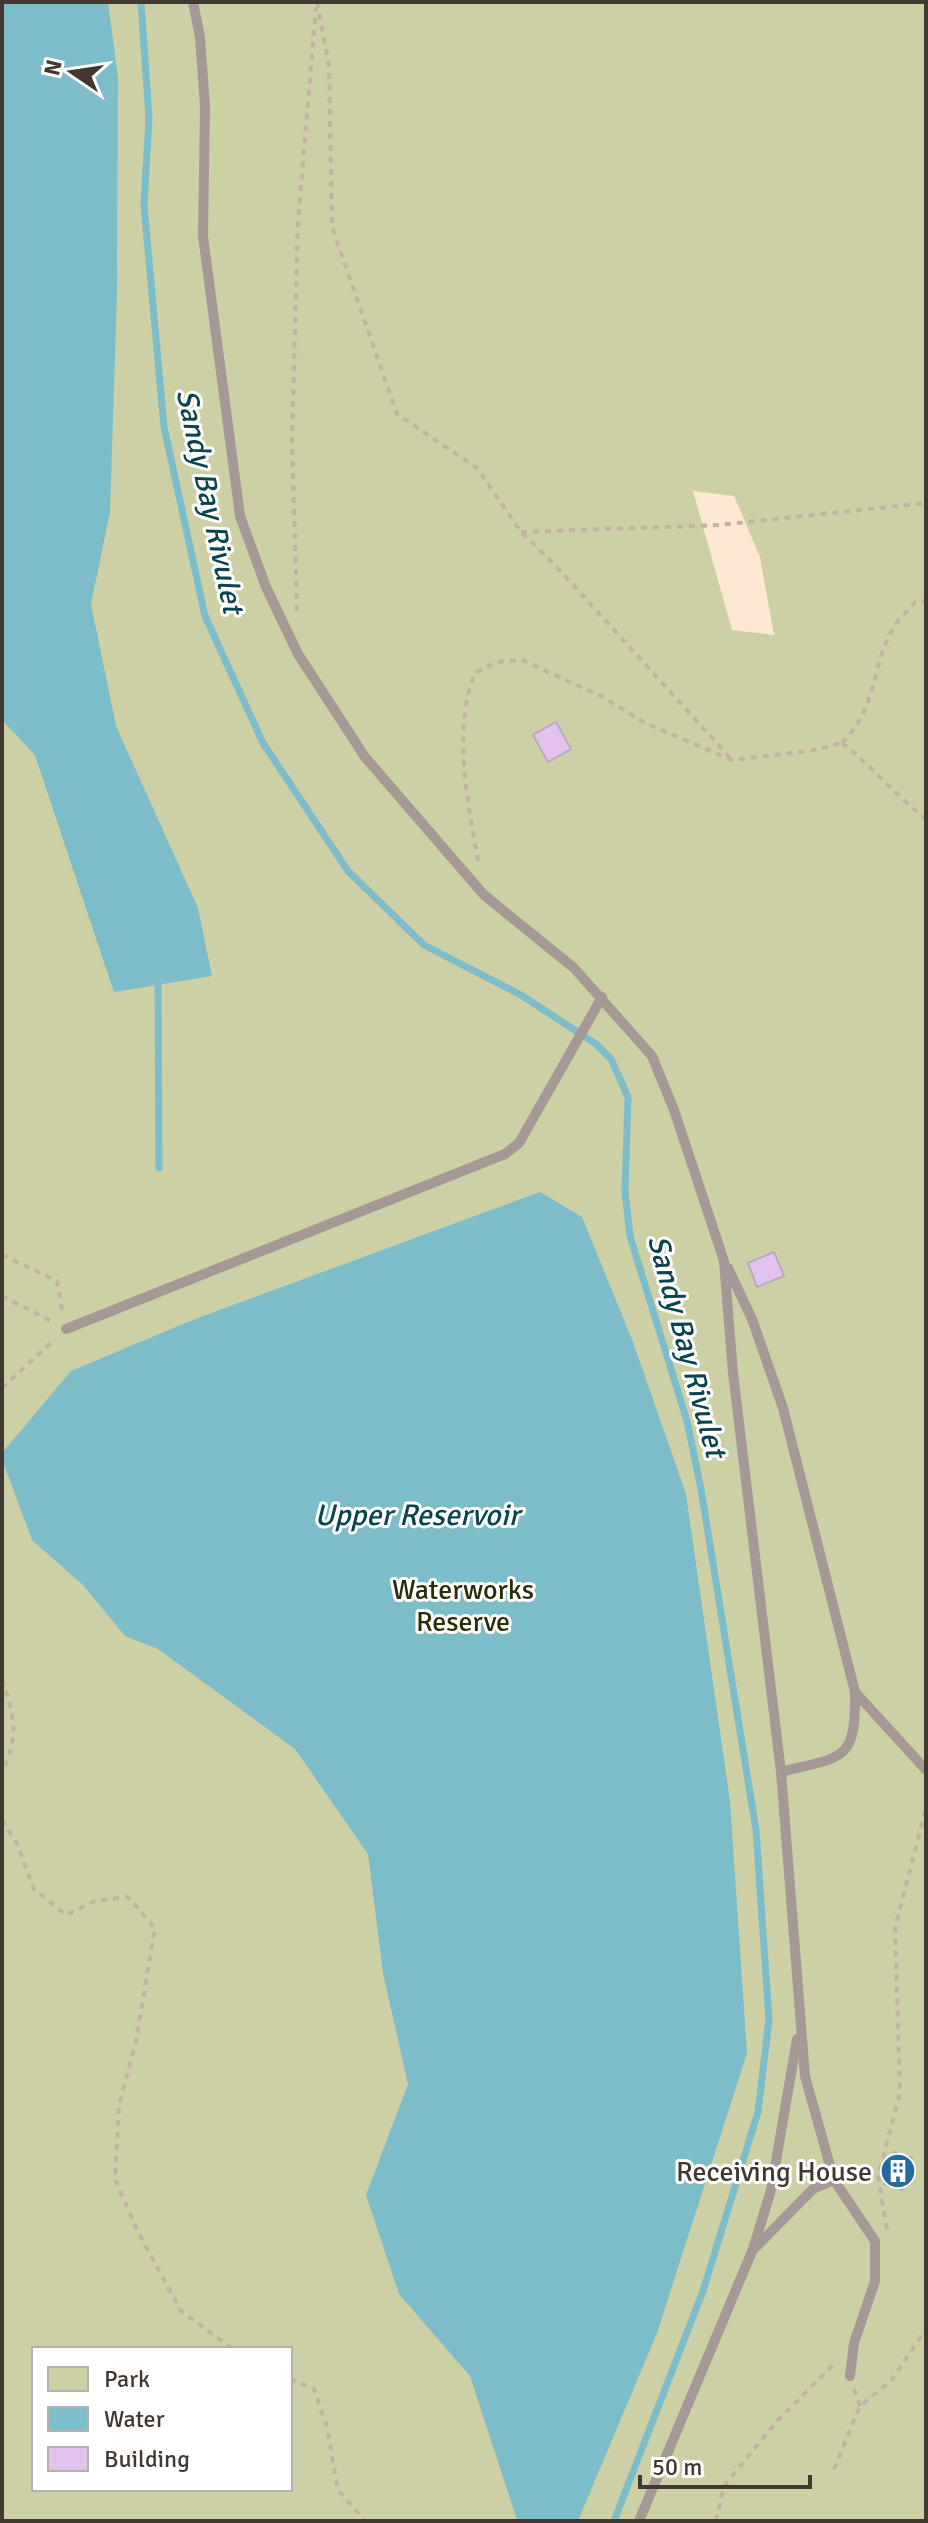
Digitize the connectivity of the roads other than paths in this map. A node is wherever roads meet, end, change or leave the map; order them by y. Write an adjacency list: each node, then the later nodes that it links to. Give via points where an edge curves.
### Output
1 (193, 2): 2 (lane, via 205,106 203,236 240,516 266,587 306,667 365,757 484,895)
2 (602, 997): 3 (lane, via 652,1056); 4 (lane, via 519,1143 505,1154)
3 (724, 1261): 5 (lane, via 752,1319 783,1408); 7 (lane)
4 (66, 1329)
5 (855, 1692): 6 (lane); 7 (lane, via 848,1749 837,1758)
6 (926, 1770)
7 (781, 1772): 8 (lane)
8 (799, 2027): 9 (lane, via 805,2076); 10 (lane, via 773,2177)
9 (834, 2180): 10 (lane, via 813,2189); 11 (lane, via 875,2241 875,2281 854,2343)
10 (753, 2249): 12 (lane)
11 (850, 2376)
12 (639, 2521)

